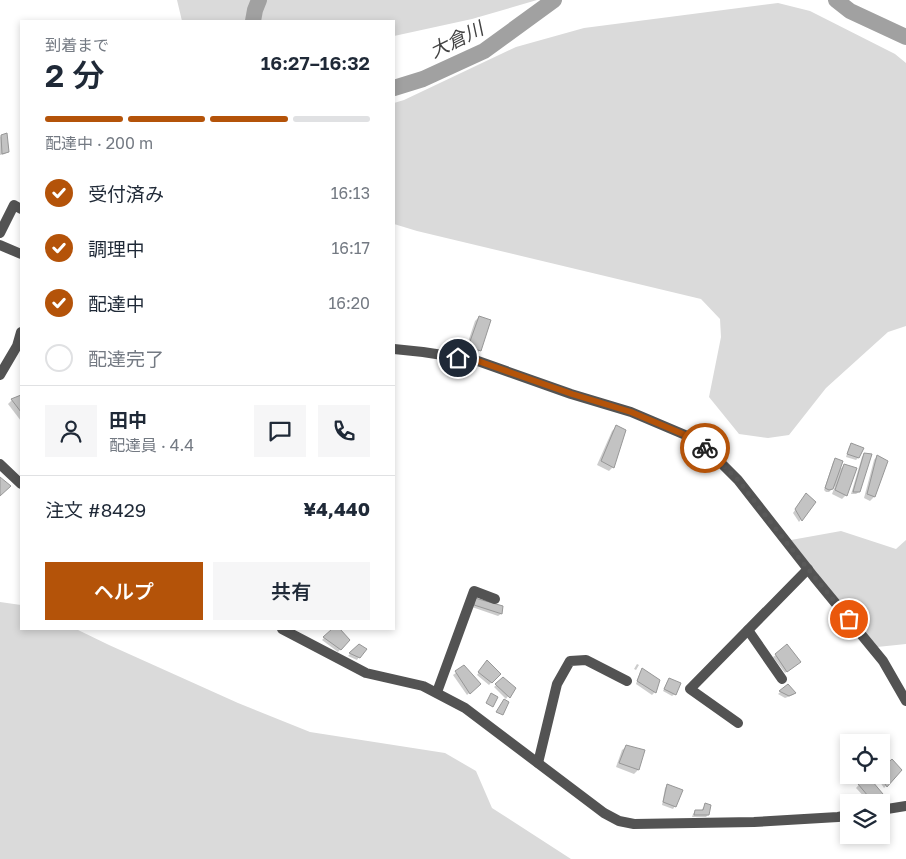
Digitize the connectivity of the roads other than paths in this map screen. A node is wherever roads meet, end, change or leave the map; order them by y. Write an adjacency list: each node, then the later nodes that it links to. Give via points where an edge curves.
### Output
1 (20, 208): 2 (street, via 14,205)
2 (0, 233)
3 (0, 245): 4 (street)
4 (20, 254)
5 (20, 336): 7 (street)
6 (395, 349): 10 (street, via 475,360 631,412 690,437 738,480)
7 (0, 375)
8 (0, 464): 9 (street)
9 (20, 483)
10 (808, 569): 13 (street); 17 (street, via 883,661)
11 (495, 599): 16 (street, via 474,591)
12 (284, 630): 16 (street, via 366,673)
13 (748, 630): 14 (street); 18 (street, via 690,689)
14 (782, 679)
15 (627, 681): 19 (street, via 586,660 570,661 557,684)
16 (438, 692): 19 (street, via 465,708)
17 (906, 701)
18 (738, 723)
19 (538, 763): 22 (street, via 604,813 634,824)
20 (906, 806): 21 (street)
21 (890, 809)
22 (840, 817)

